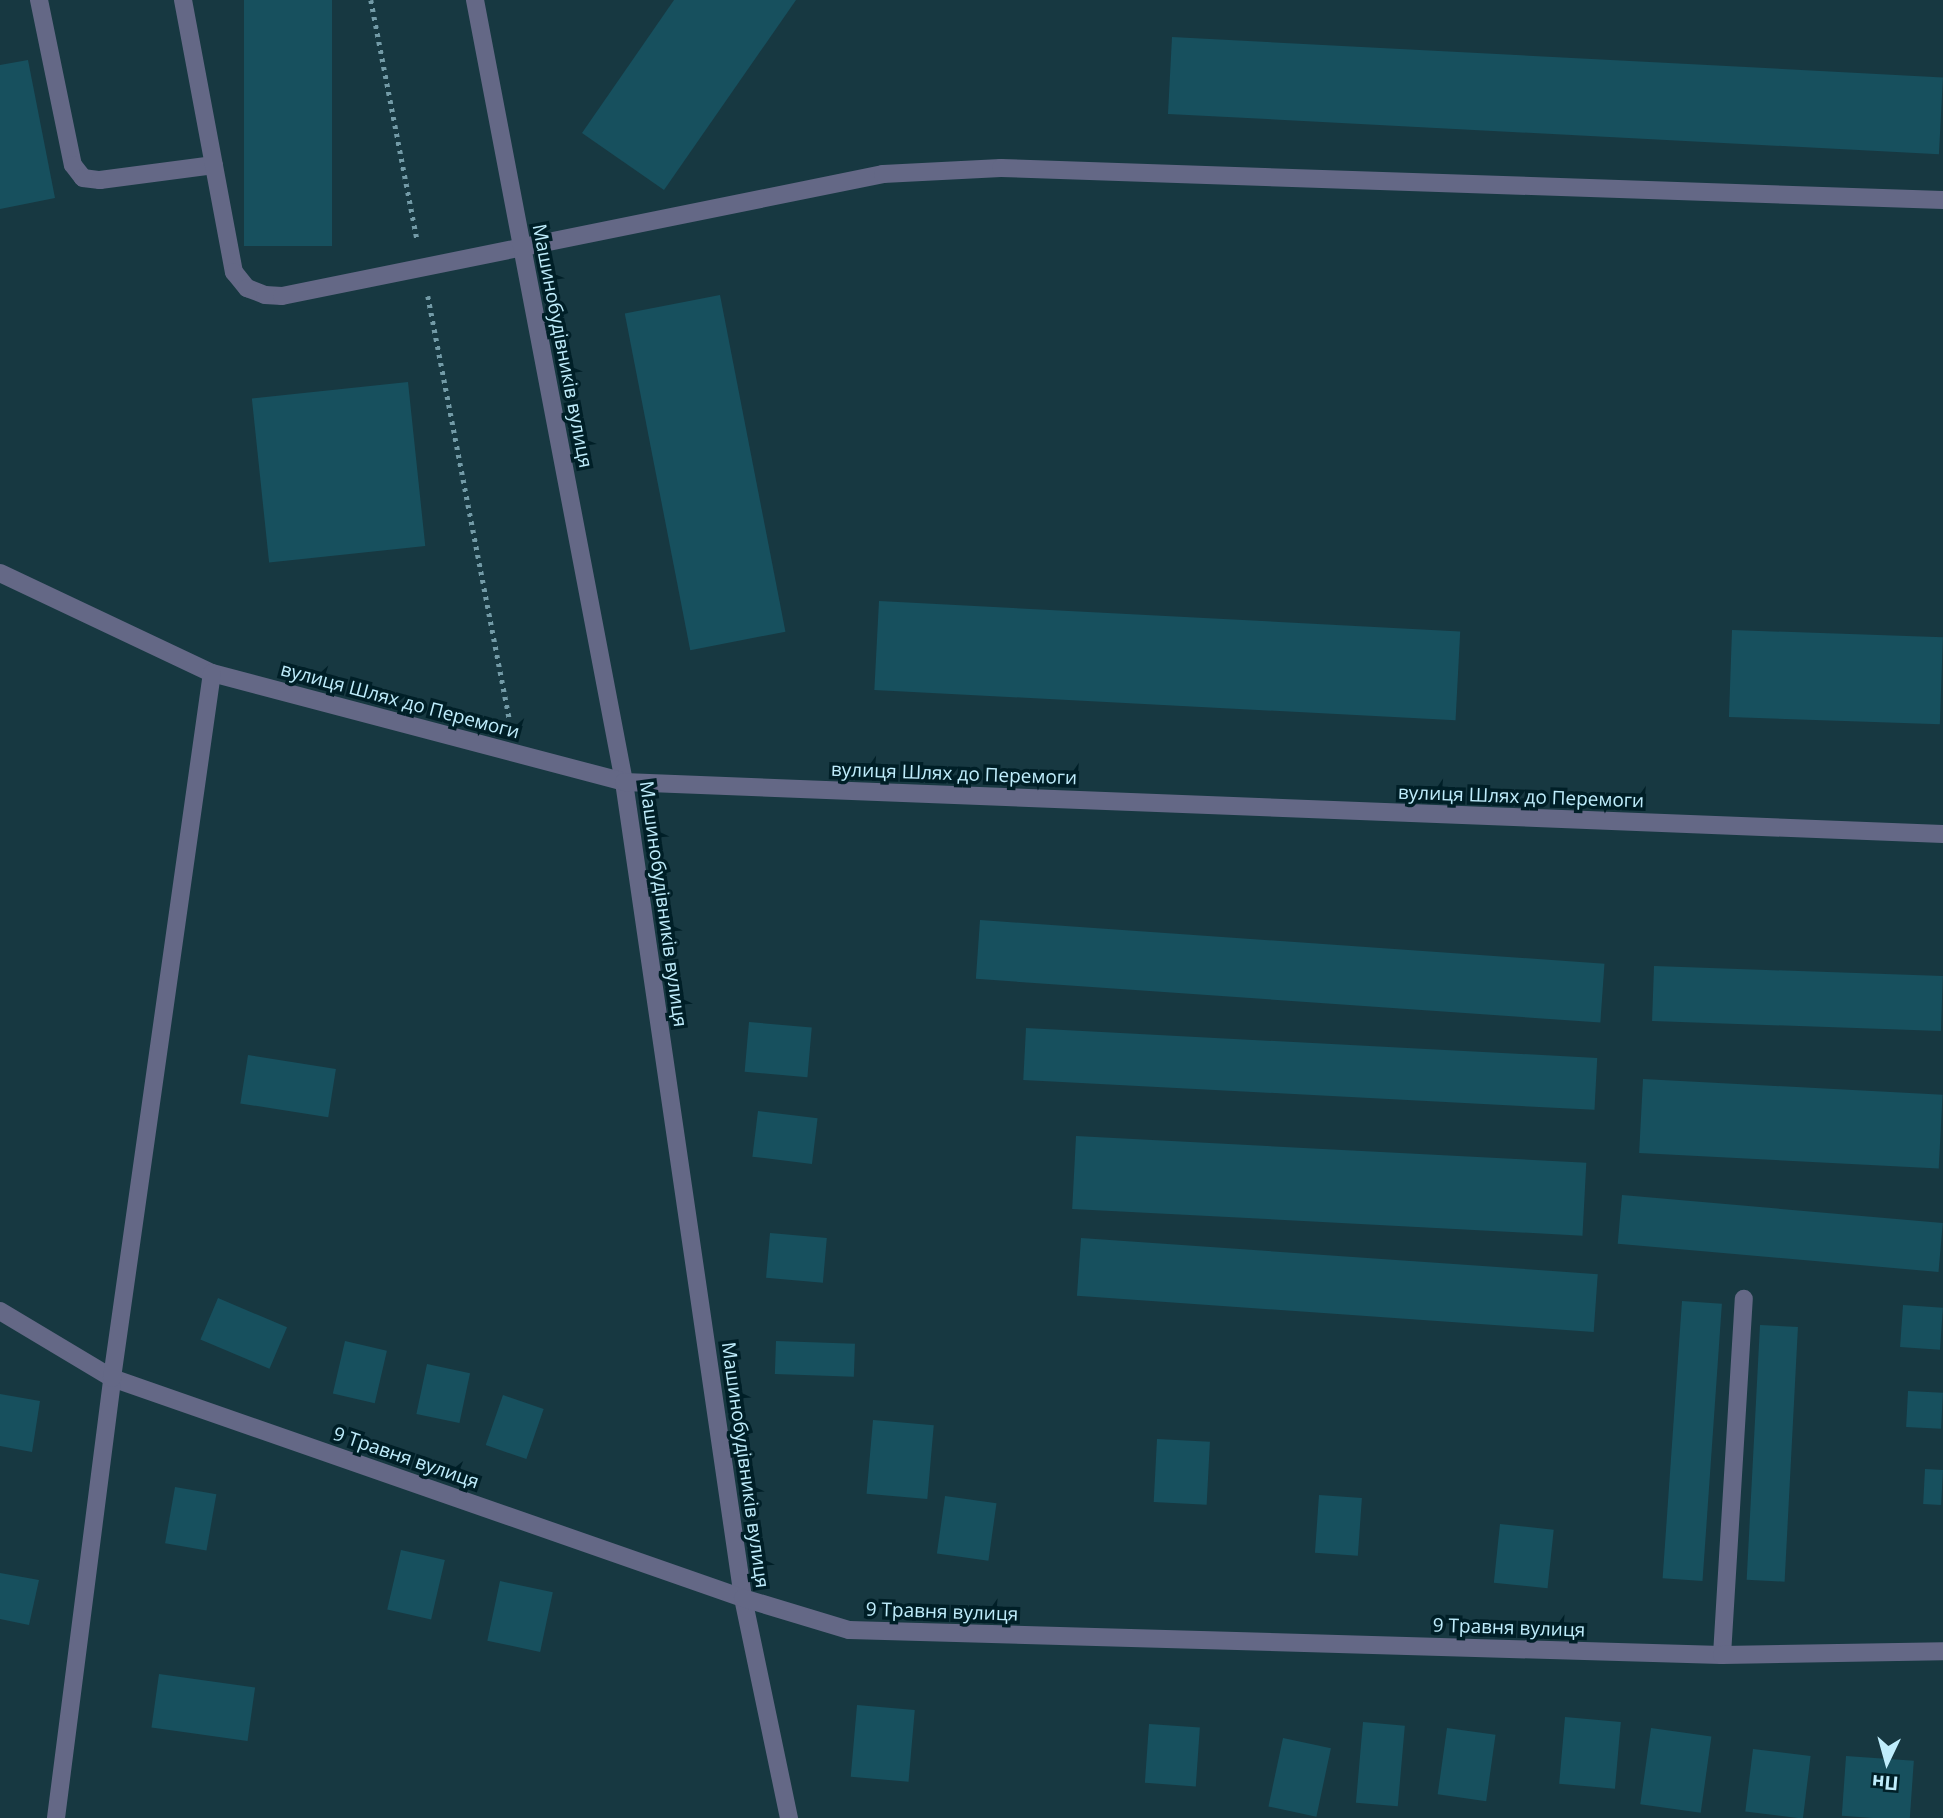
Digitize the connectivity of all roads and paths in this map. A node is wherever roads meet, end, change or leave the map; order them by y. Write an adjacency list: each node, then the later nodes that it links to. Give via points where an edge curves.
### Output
1 (39, 0): 5 (street, via 73,165 83,178 100,180)
2 (183, 0): 5 (street)
3 (370, 0): 7 (path)
4 (475, 0): 8 (street, Машинобудівників вулиця)
5 (214, 165): 8 (street, via 234,272 247,288 265,295 282,296)
6 (1943, 200): 8 (street, via 1001,168 883,174)
7 (418, 247)
8 (522, 247): 13 (street, Машинобудівників вулиця)
9 (426, 288): 12 (path)
10 (0, 573): 11 (street, вулиця Шлях до Перемоги)
11 (212, 673): 12 (street, вулиця Шлях до Перемоги); 17 (street)
12 (516, 754): 13 (street, вулиця Шлях до Перемоги)
13 (624, 782): 14 (street, вулиця Шлях до Перемоги); 18 (street, Машинобудівників вулиця)
14 (1943, 834)
15 (1744, 1299): 20 (street)
16 (0, 1311): 17 (street, 9 Травня вулиця)
17 (111, 1378): 18 (street, 9 Травня вулиця); 21 (street)
18 (743, 1598): 20 (street, 9 Травня вулиця, via 849,1630); 22 (street, Машинобудівників вулиця)
19 (1943, 1651): 20 (street, 9 Травня вулиця)
20 (1722, 1656)
21 (56, 1818)
22 (789, 1818)

